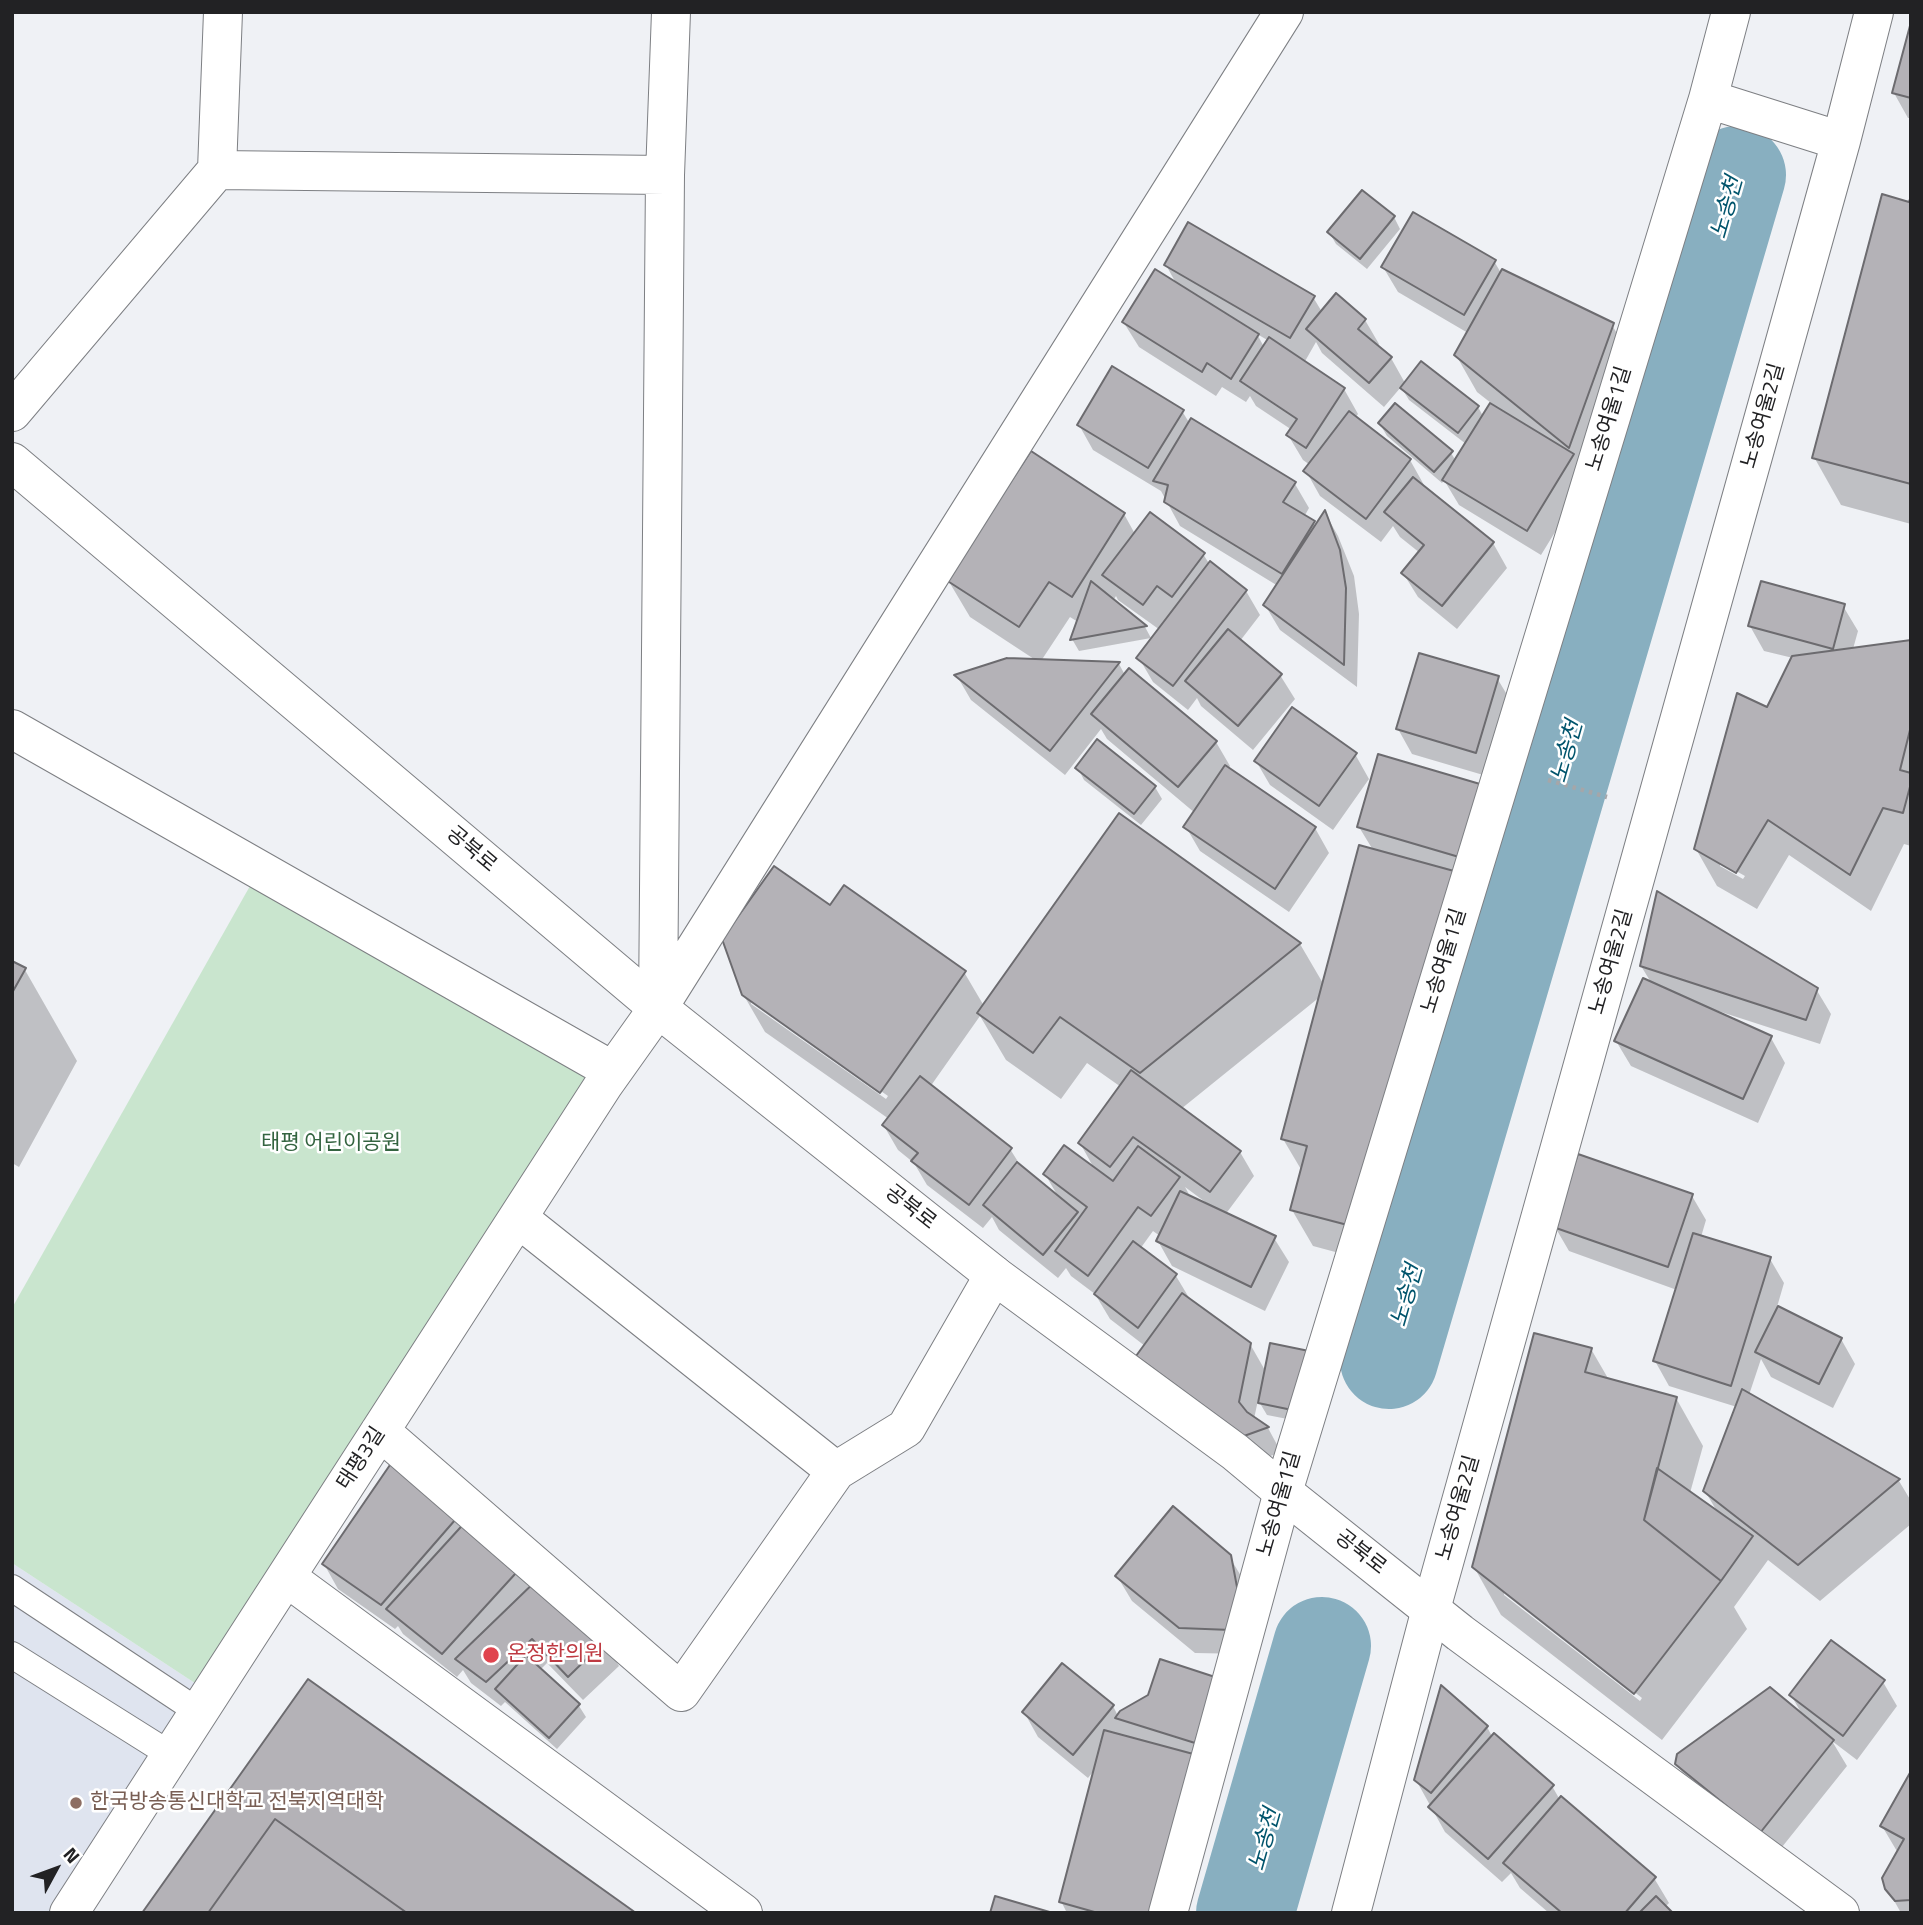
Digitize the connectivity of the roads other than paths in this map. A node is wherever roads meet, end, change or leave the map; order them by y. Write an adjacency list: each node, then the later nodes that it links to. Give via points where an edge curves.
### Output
1 (223, 12): 8 (street)
2 (671, 12): 9 (street)
3 (1284, 12): 13 (street, 태평3길)
4 (1731, 12): 6 (street, 노송여울1길)
5 (1874, 12): 7 (street, 노송여울2길)
6 (1709, 99): 7 (street); 19 (street, 노송여울1길)
7 (1841, 141): 22 (street, 노송여울2길)
8 (217, 170): 9 (street); 10 (street)
9 (665, 175): 13 (street)
10 (12, 412)
11 (12, 462): 13 (street, 공북로)
12 (12, 729): 14 (street)
13 (658, 1009): 14 (street, 태평3길); 16 (street, 공북로)
14 (613, 1071): 15 (street, 태평3길)
15 (518, 1217): 17 (street, 태평3길); 18 (street)
16 (994, 1275): 18 (street, via 906,1428); 19 (street, 공북로)
17 (380, 1431): 18 (street, via 681,1692); 20 (street, 태평3길)
18 (836, 1471)
19 (1283, 1492): 22 (street, 공북로); 28 (street, 노송여울1길)
20 (286, 1577): 24 (street, 태평3길); 27 (street)
21 (12, 1588): 24 (lane)
22 (1431, 1609): 29 (street, 노송여울2길); 30 (street, 공북로)
23 (12, 1655): 25 (lane)
24 (199, 1712): 25 (street, 태평3길)
25 (171, 1755): 26 (street, 태평3길)
26 (69, 1913)
27 (743, 1913)
28 (1168, 1913)
29 (1351, 1913)
30 (1840, 1913)

